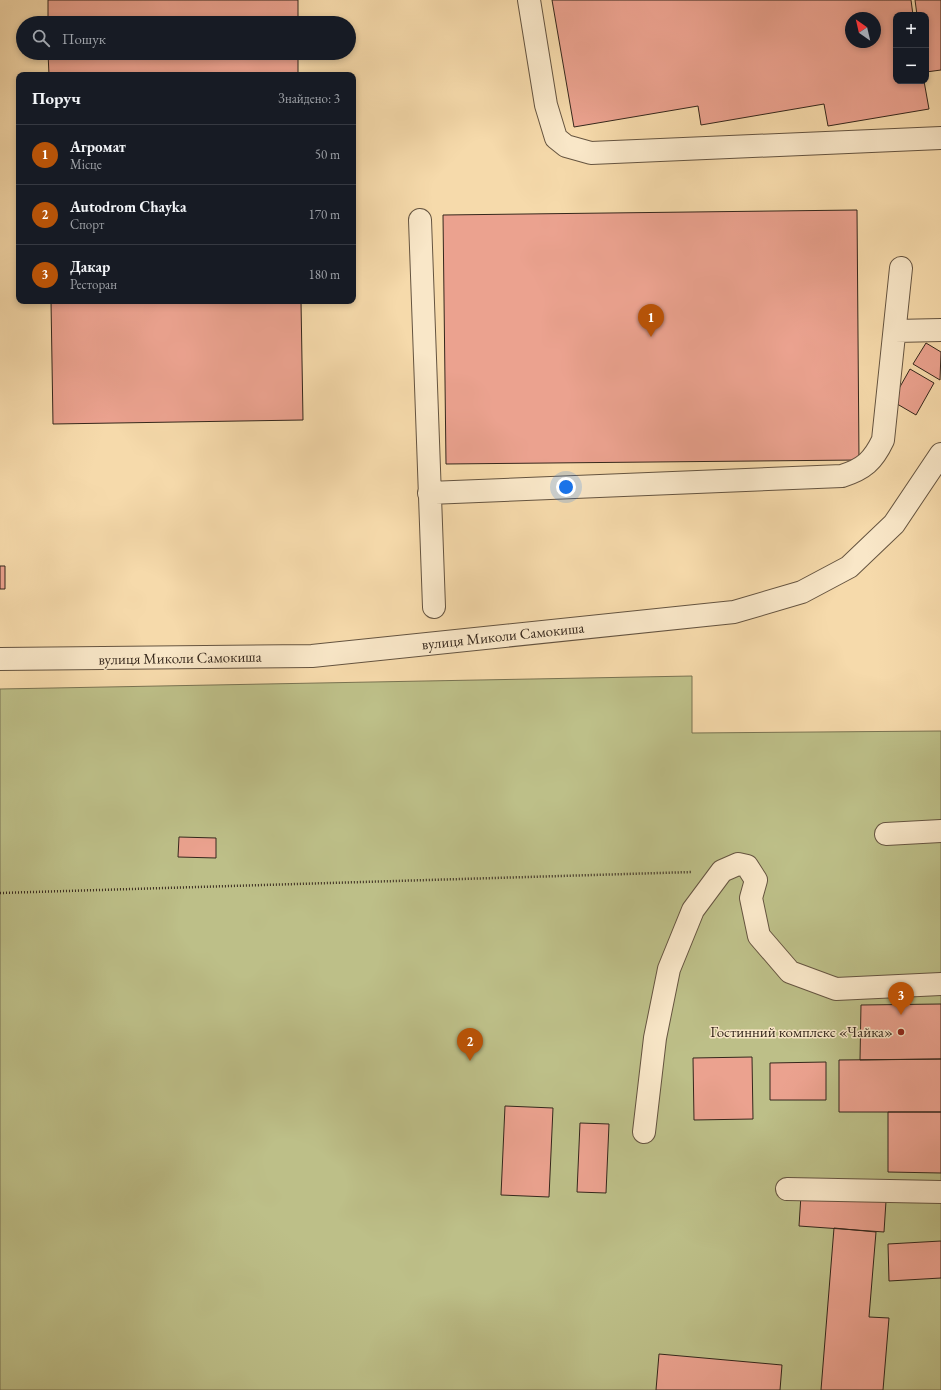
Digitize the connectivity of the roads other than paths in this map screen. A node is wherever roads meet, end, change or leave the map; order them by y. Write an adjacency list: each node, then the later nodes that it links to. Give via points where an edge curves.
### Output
1 (529, 0): 2 (street, via 546,105 556,138 566,146 591,153)
2 (941, 138)
3 (420, 220): 8 (street)
4 (901, 268): 6 (street)
5 (941, 330): 6 (street)
6 (895, 331): 8 (street, via 883,440 875,456 858,471 842,476)
7 (941, 454): 10 (street, вулиця Миколи Самокиша, via 894,524 849,567 802,592 734,612 312,656)
8 (429, 493): 9 (street)
9 (434, 607)
10 (0, 659)
11 (941, 831): 12 (street)
12 (886, 834)
13 (941, 984): 14 (street, via 836,989 790,972 759,936 751,898 756,880 747,866 738,864 722,871 693,910 669,968 655,1038)
14 (644, 1132)
15 (787, 1190): 16 (street)
16 (941, 1192)

